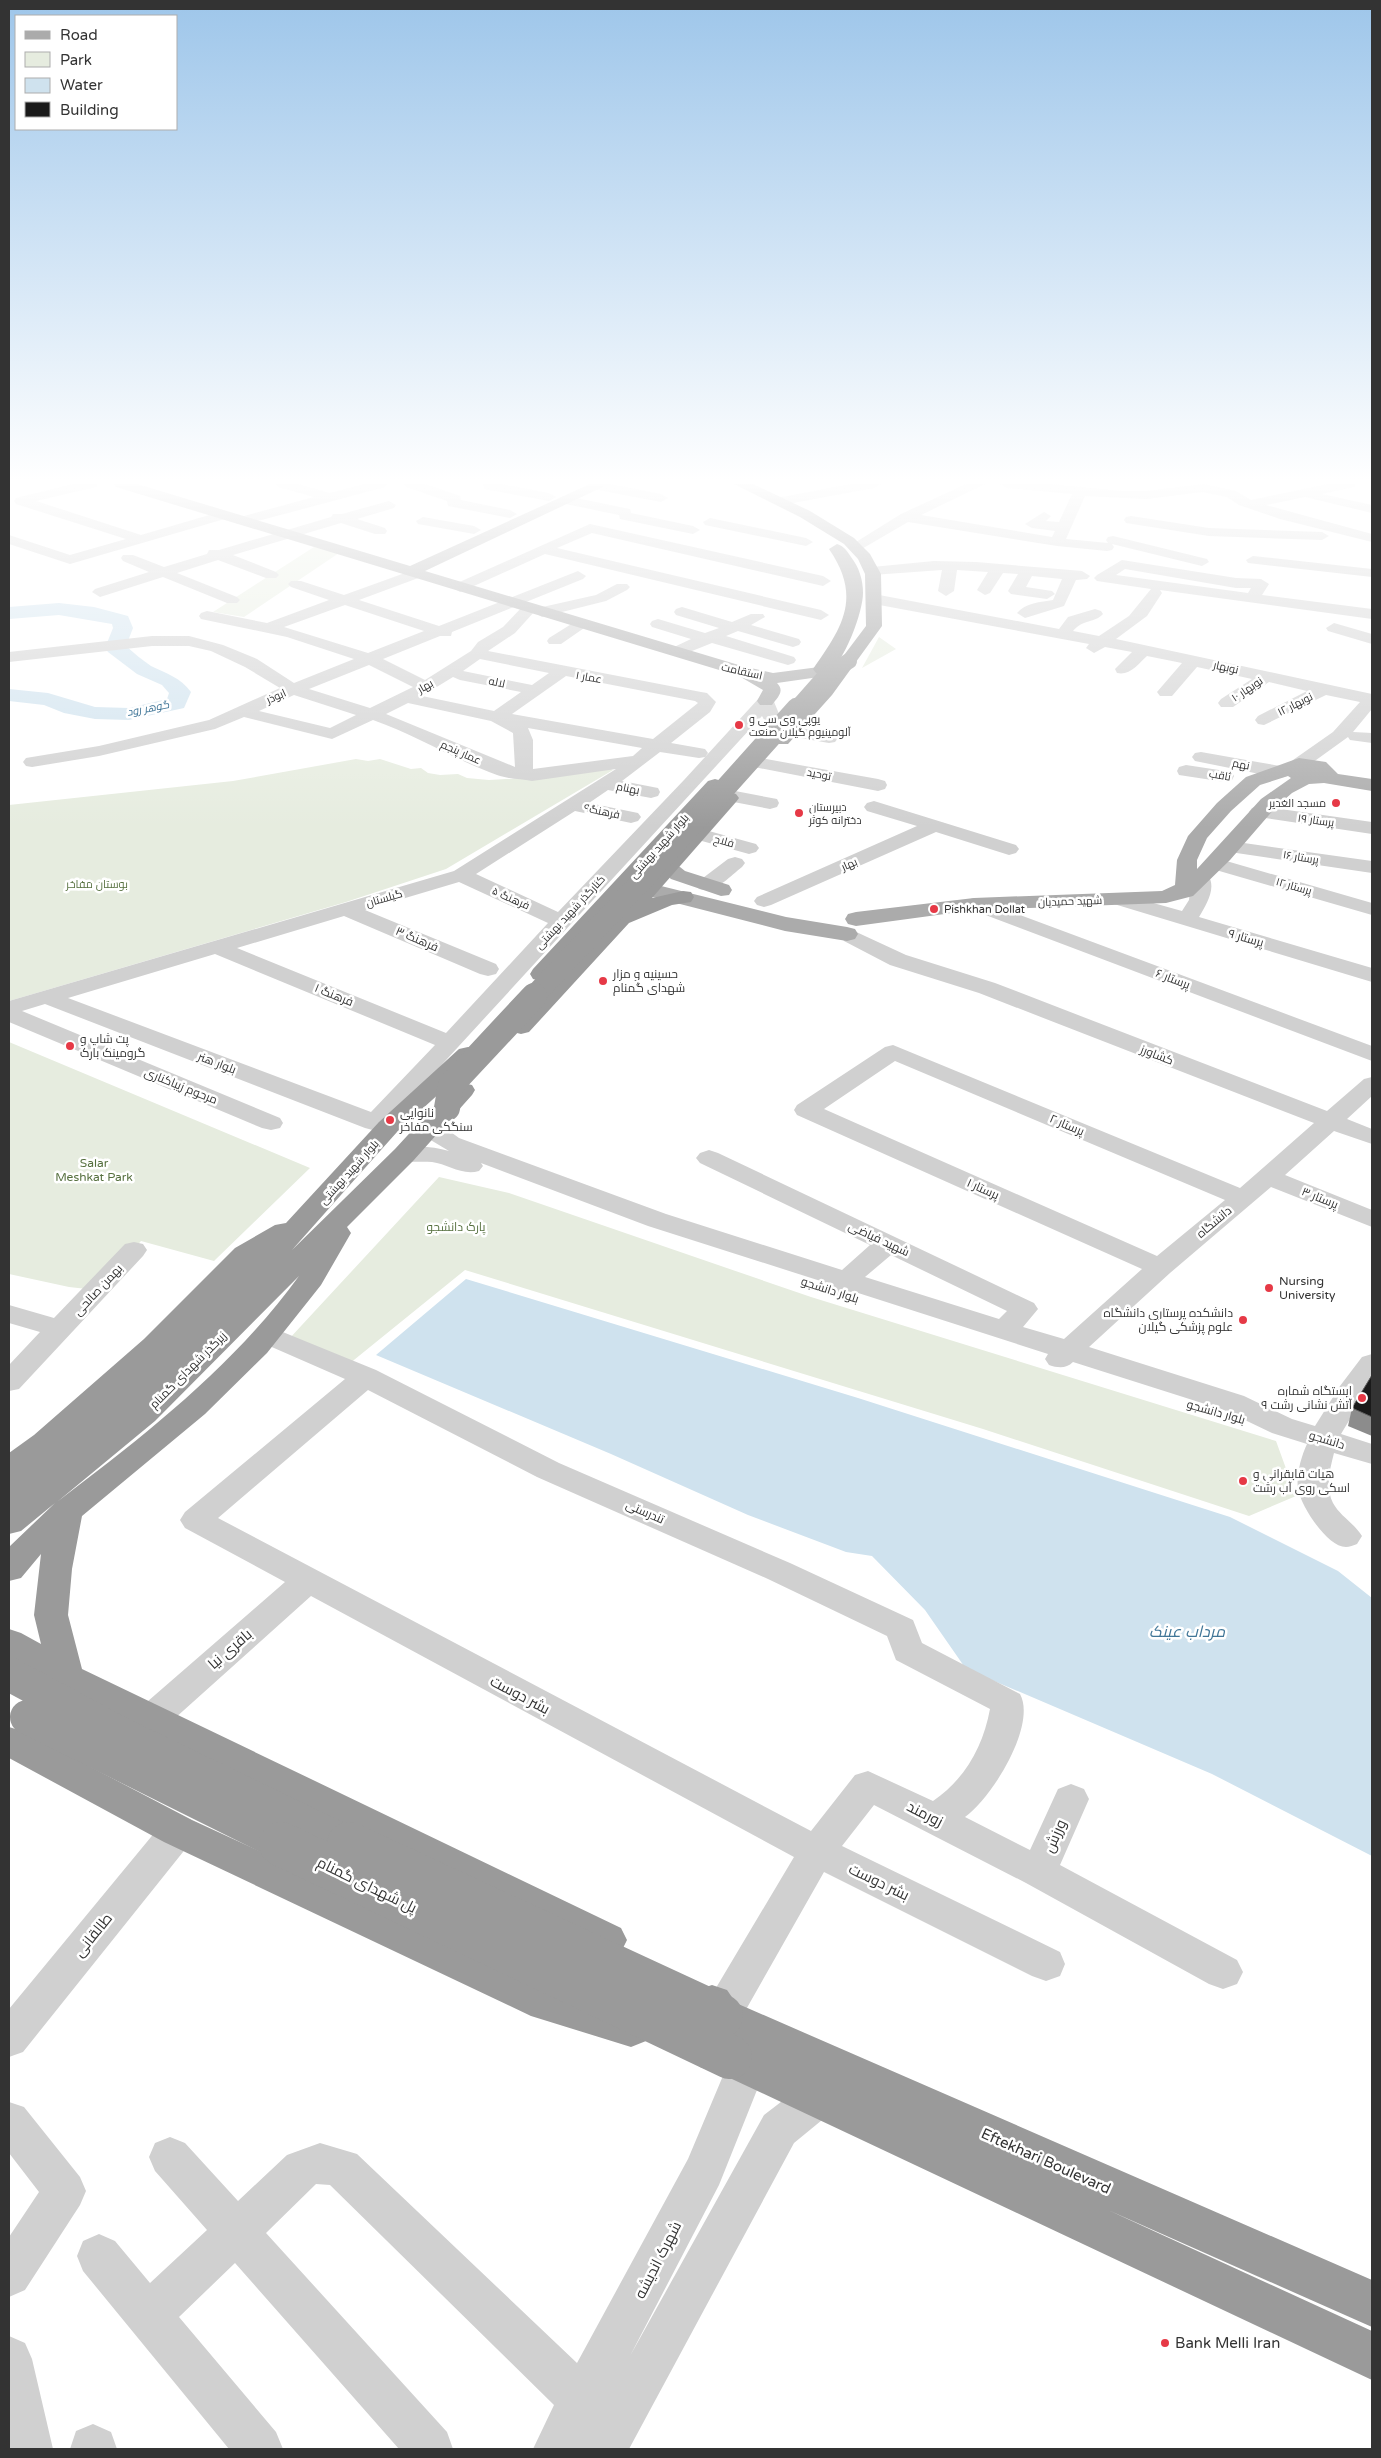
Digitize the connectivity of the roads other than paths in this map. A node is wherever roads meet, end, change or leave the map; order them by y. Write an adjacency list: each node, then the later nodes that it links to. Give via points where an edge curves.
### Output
1 (229, 599): 13 (street)
2 (339, 599): 14 (street, عمار ۱)
3 (346, 599): 14 (street)
4 (500, 599): 15 (main road, استقامت)
5 (519, 599): 15 (street, ابوذر)
6 (597, 599): 16 (street)
7 (752, 599): 20 (street)
8 (853, 599): 51 (highway, بلوار شهید بهشتی, via 848,628 838,648)
9 (874, 599): 25 (street, نوبهار); 47 (highway, بلوار شهید بهشتی, via 874,626)
10 (1062, 599): 25 (street, via 1059,603 1035,608)
11 (1152, 599): 35 (street, via 1138,619)
12 (1257, 599): 19 (street)
13 (232, 600)
14 (343, 600): 27 (street); 29 (street, عمار ۱)
15 (511, 602): 16 (main road, استقامت); 29 (street, ابوذر)
16 (536, 610): 23 (main road, استقامت); 39 (street, بهار)
17 (682, 612): 26 (street)
18 (1095, 614): 31 (street, via 1074,620)
19 (1372, 614)
20 (821, 615)
21 (208, 616): 27 (street)
22 (757, 617): 26 (street)
23 (581, 624): 34 (street); 42 (main road, استقامت)
24 (658, 624): 32 (street)
25 (1018, 625): 30 (street); 31 (street, نوبهار); 35 (street, via 1005,638 1087,654)
26 (735, 626): 32 (street); 36 (street)
27 (271, 627): 37 (street); 44 (street)
28 (1334, 628): 33 (street)
29 (439, 631): 39 (street, عمار ۱); 44 (street, ابوذر)
30 (984, 631)
31 (1062, 634): 35 (street, نوبهار)
32 (709, 638): 42 (street); 45 (street)
33 (1372, 639)
34 (555, 641)
35 (1102, 641): 40 (street, نوبهار)
36 (793, 642)
37 (217, 648): 41 (street, عمار پنجم, via 189,641 152,641); 56 (street, عمار پنجم, via 252,663)
38 (9, 650): 41 (street, via 42,647)
39 (480, 650): 50 (street, عمار ۱); 54 (street, بهار)
40 (1144, 650): 46 (street, نوبهار); 48 (street)
41 (51, 652): 43 (street, عمار پنجم)
42 (676, 652): 49 (main road, استقامت)
43 (9, 657)
44 (367, 659): 54 (street); 56 (street, ابوذر)
45 (788, 660)
46 (1194, 660): 53 (street, نوبهار); 58 (street)
47 (849, 661): 71 (highway, بلوار شهید بهشتی, via 826,691); 130 (highway, bridge, via 826,675 649,873 451,1085)
48 (1122, 670)
49 (739, 671): 51 (main road, استقامت, via 774,678); 62 (main road, via 772,688)
50 (561, 672): 57 (street); 59 (street, عمار ۱)
51 (819, 672): 71 (highway, بلوار شهید بهشتی)
52 (460, 675): 57 (street, لاله)
53 (1267, 676): 55 (street, نوبهار); 63 (street, نوبهار ۱۰)
54 (426, 687): 60 (street, بهار)
55 (1326, 688): 61 (street, نوبهار); 69 (street, نوبهار ۱۲)
56 (293, 689): 65 (street, ابوذر); 66 (street, عمار پنجم)
57 (534, 690): 68 (street)
58 (1166, 692)
59 (701, 697): 74 (street, گیلستان, via 707,702 704,708)
60 (405, 698): 64 (street); 66 (street, بهار)
61 (1372, 700): 80 (street)
62 (766, 701): 71 (street); 81 (street, کنارگذر شهید بهشتی)
63 (1227, 703)
64 (467, 711): 68 (street); 70 (street)
65 (243, 712): 66 (street, بهار, via 332,734); 78 (street, ابوذر, via 196,730)
66 (372, 714): 70 (street, عمار پنجم)
67 (1372, 715): 72 (street)
68 (497, 717): 74 (street); 82 (street, via 521,730)
69 (1264, 720)
70 (398, 723): 82 (street, عمار پنجم, via 504,771)
71 (781, 726): 73 (street); 81 (highway, بلوار شهید بهشتی)
72 (1364, 737): 80 (street)
73 (829, 738)
74 (654, 745): 75 (street); 77 (street, گیلستان)
75 (698, 753)
76 (1200, 757): 80 (street, نهم)
77 (636, 761): 82 (street, عمار پنجم); 85 (street, گیلستان)
78 (32, 762)
79 (1186, 771): 84 (street, ثاقب)
80 (1308, 771): 83 (main road); 84 (main road); 86 (main road); 92 (main road)
81 (737, 772): 87 (street, توحید); 89 (street); 96 (highway, بلوار شهید بهشتی); 107 (highway, بلوار شهید بهشتی); 117 (street, کنارگذر شهید بهشتی)
82 (524, 774)
83 (1372, 778)
84 (1253, 781): 109 (main road, via 1224,806 1198,836 1187,860)
85 (606, 784): 88 (street, بهنام); 90 (street, گیلستان)
86 (1372, 785)
87 (878, 786)
88 (651, 792)
89 (770, 803)
90 (573, 804): 93 (street, فرهنگ۹); 105 (street, گیلستان)
91 (874, 807): 94 (street)
92 (1259, 812): 95 (street, پرستار ۱۹); 98 (main road)
93 (631, 817)
94 (934, 826): 100 (street); 112 (street, بهار)
95 (1372, 828)
96 (698, 834): 99 (street, فلاح); 106 (highway, بلوار شهید بهشتی)
97 (1262, 842): 98 (street, پرستار ۱۶); 103 (street, پرستار ۱۶); 104 (street)
98 (1230, 847): 102 (main road)
99 (749, 848)
100 (1009, 849)
101 (735, 863): 108 (street)
102 (1216, 864): 104 (street, پرستار ۱۲); 109 (main road)
103 (1372, 867)
104 (1239, 870): 115 (street, پرستار ۱۲)
105 (461, 876): 114 (street, گیلستان); 117 (street, فرهنگ ۵)
106 (678, 881): 108 (main road); 110 (main road); 110 (highway, بلوار شهید بهشتی); 116 (highway, via 666,900); 119 (main road, via 785,924)
107 (625, 883): 110 (highway); 131 (highway, بلوار شهید بهشتی, via 470,1052)
108 (706, 885): 112 (main road)
109 (1193, 885): 111 (main road, شهید حمیدیان, via 1166,897); 118 (street, via 1199,900)
110 (649, 888): 116 (highway, بلوار شهید بهشتی)
111 (1121, 900): 113 (main road, شهید حمیدیان); 118 (street, پرستار ۹)
112 (764, 902): 119 (main road)
113 (974, 904): 119 (main road, شهید حمیدیان, via 924,910); 128 (street, پرستار ۶)
114 (346, 909): 120 (street, گیلستان); 121 (street, فرهنگ ۳)
115 (1372, 909)
116 (620, 920): 130 (highway, بلوار شهید بهشتی)
117 (561, 921): 126 (street, کنارگذر شهید بهشتی)
118 (1186, 921): 122 (street, پرستار ۹)
119 (855, 928): 132 (street, کشاورز, via 874,948 946,977 987,988)
120 (216, 948): 123 (street, گیلستان); 126 (street, فرهنگ ۱)
121 (488, 969)
122 (1372, 975)
123 (53, 995): 124 (street, گیلستان); 131 (street, بلوار هنر)
124 (9, 1008)
125 (9, 1014): 133 (street, مرحوم زیباکناری)
126 (451, 1043): 131 (street, کنارگذر شهید بهشتی)
127 (893, 1052): 140 (street, پرستار ۲); 146 (street, پرستار ۱, via 806,1110)
128 (1372, 1054)
129 (1372, 1084): 132 (street, دانشگاه)
130 (447, 1108): 134 (highway, بلوار شهید بهشتی)
131 (385, 1121): 142 (highway, بلوار شهید بهشتی)
132 (1328, 1121): 135 (street, کشاورز); 139 (street, دانشگاه)
133 (271, 1123)
134 (428, 1128): 136 (highway, بلوار شهید بهشتی); 137 (street, بلوار دانشجو)
135 (1372, 1137)
136 (404, 1155): 137 (street, بلوار دانشجو); 141 (highway, بلوار شهید بهشتی)
137 (463, 1156): 147 (street, بلوار دانشجو, via 672,1231)
138 (709, 1158): 144 (street, شهید فیاضی)
139 (1268, 1177): 140 (street, دانشگاه); 143 (street, پرستار ۳)
140 (1242, 1198): 146 (street, دانشگاه)
141 (354, 1203): 151 (highway, via 311,1279); 162 (highway, زیرگذر شهدای گمنام, via 144,1414)
142 (308, 1217): 159 (highway, via 245,1254 154,1346 45,1442); 160 (highway, زیرگذر شهدای گمنام, via 235,1297 174,1357 123,1404)
143 (1372, 1219)
144 (889, 1243): 147 (street); 150 (street, شهید فیاضی, via 1024,1309)
145 (134, 1250): 149 (street, بهمن صالحی)
146 (1160, 1267): 152 (street, دانشگاه)
147 (842, 1286): 150 (street, بلوار دانشجو); 152 (street, بلوار دانشجو)
148 (9, 1314): 149 (street)
149 (61, 1329): 155 (street, بهمن صالحی)
150 (1006, 1329): 152 (street, بلوار دانشجو)
151 (268, 1335): 154 (street, تندرستی); 161 (highway, via 150,1444)
152 (1064, 1355): 156 (street, بلوار دانشجو, via 1237,1420)
153 (1372, 1363): 157 (street)
154 (366, 1377): 165 (street, بشر دوست, via 196,1520); 176 (street, تندرستی, via 548,1470 779,1571 901,1629 908,1651 1008,1703 1002,1733 990,1763 956,1807)
155 (9, 1382)
156 (1282, 1426): 157 (street, دانشجو)
157 (1324, 1439): 158 (street, دانشجو); 163 (street, via 1314,1465 1312,1486 1318,1505)
158 (1372, 1454)
159 (9, 1469)
160 (9, 1495)
161 (67, 1510): 164 (highway); 168 (highway, via 55,1569 51,1616)
162 (9, 1523)
163 (1346, 1536)
164 (9, 1569)
165 (308, 1581): 171 (street, باقری نیا); 178 (street, بشر دوست)
166 (9, 1642): 168 (highway)
167 (9, 1674): 183 (highway, bridge, via 298,1820 582,1954)
168 (66, 1677): 169 (highway, via 34,1679); 171 (highway)
169 (9, 1693)
170 (9, 1706): 183 (highway, پل شهدای گمنام, bridge, via 277,1842)
171 (152, 1718): 173 (highway)
172 (9, 1741): 175 (highway)
173 (218, 1750): 175 (highway, via 191,1750 165,1760 155,1768 143,1785); 183 (highway, via 670,1971 713,2004)
174 (1071, 1799): 179 (street, ورزش)
175 (142, 1812): 177 (highway)
176 (932, 1818): 178 (street, زورمند, via 868,1785); 179 (street, زورمند)
177 (178, 1831): 182 (street, طالقانی); 183 (highway, via 546,2003)
178 (817, 1851): 180 (street, بشر دوست); 183 (street, زورمند)
179 (1039, 1872): 181 (street, زورمند)
180 (1046, 1964)
181 (1223, 1972)
182 (9, 2039)
183 (733, 2046): 184 (highway); 190 (street, شهرک اندیشه, via 704,2171); 191 (highway, Eftekhari Boulevard)
184 (818, 2098): 190 (street, شهرک اندیشه, via 779,2129); 193 (highway)
185 (9, 2121): 189 (street, via 65,2191)
186 (170, 2157): 187 (street)
187 (236, 2231): 192 (street); 195 (street, via 302,2169 320,2163 342,2168); 198 (street)
188 (99, 2256): 192 (street)
189 (9, 2275)
190 (659, 2304): 195 (street, شهرک اندیشه); 200 (street, شهرک اندیشه)
191 (1372, 2304)
192 (148, 2316): 197 (street)
193 (1372, 2356)
194 (10, 2375): 196 (street)
195 (583, 2401): 199 (street, شهرک اندیشه)
196 (30, 2449)
197 (259, 2449)
198 (430, 2449)
199 (556, 2449)
200 (604, 2449)

